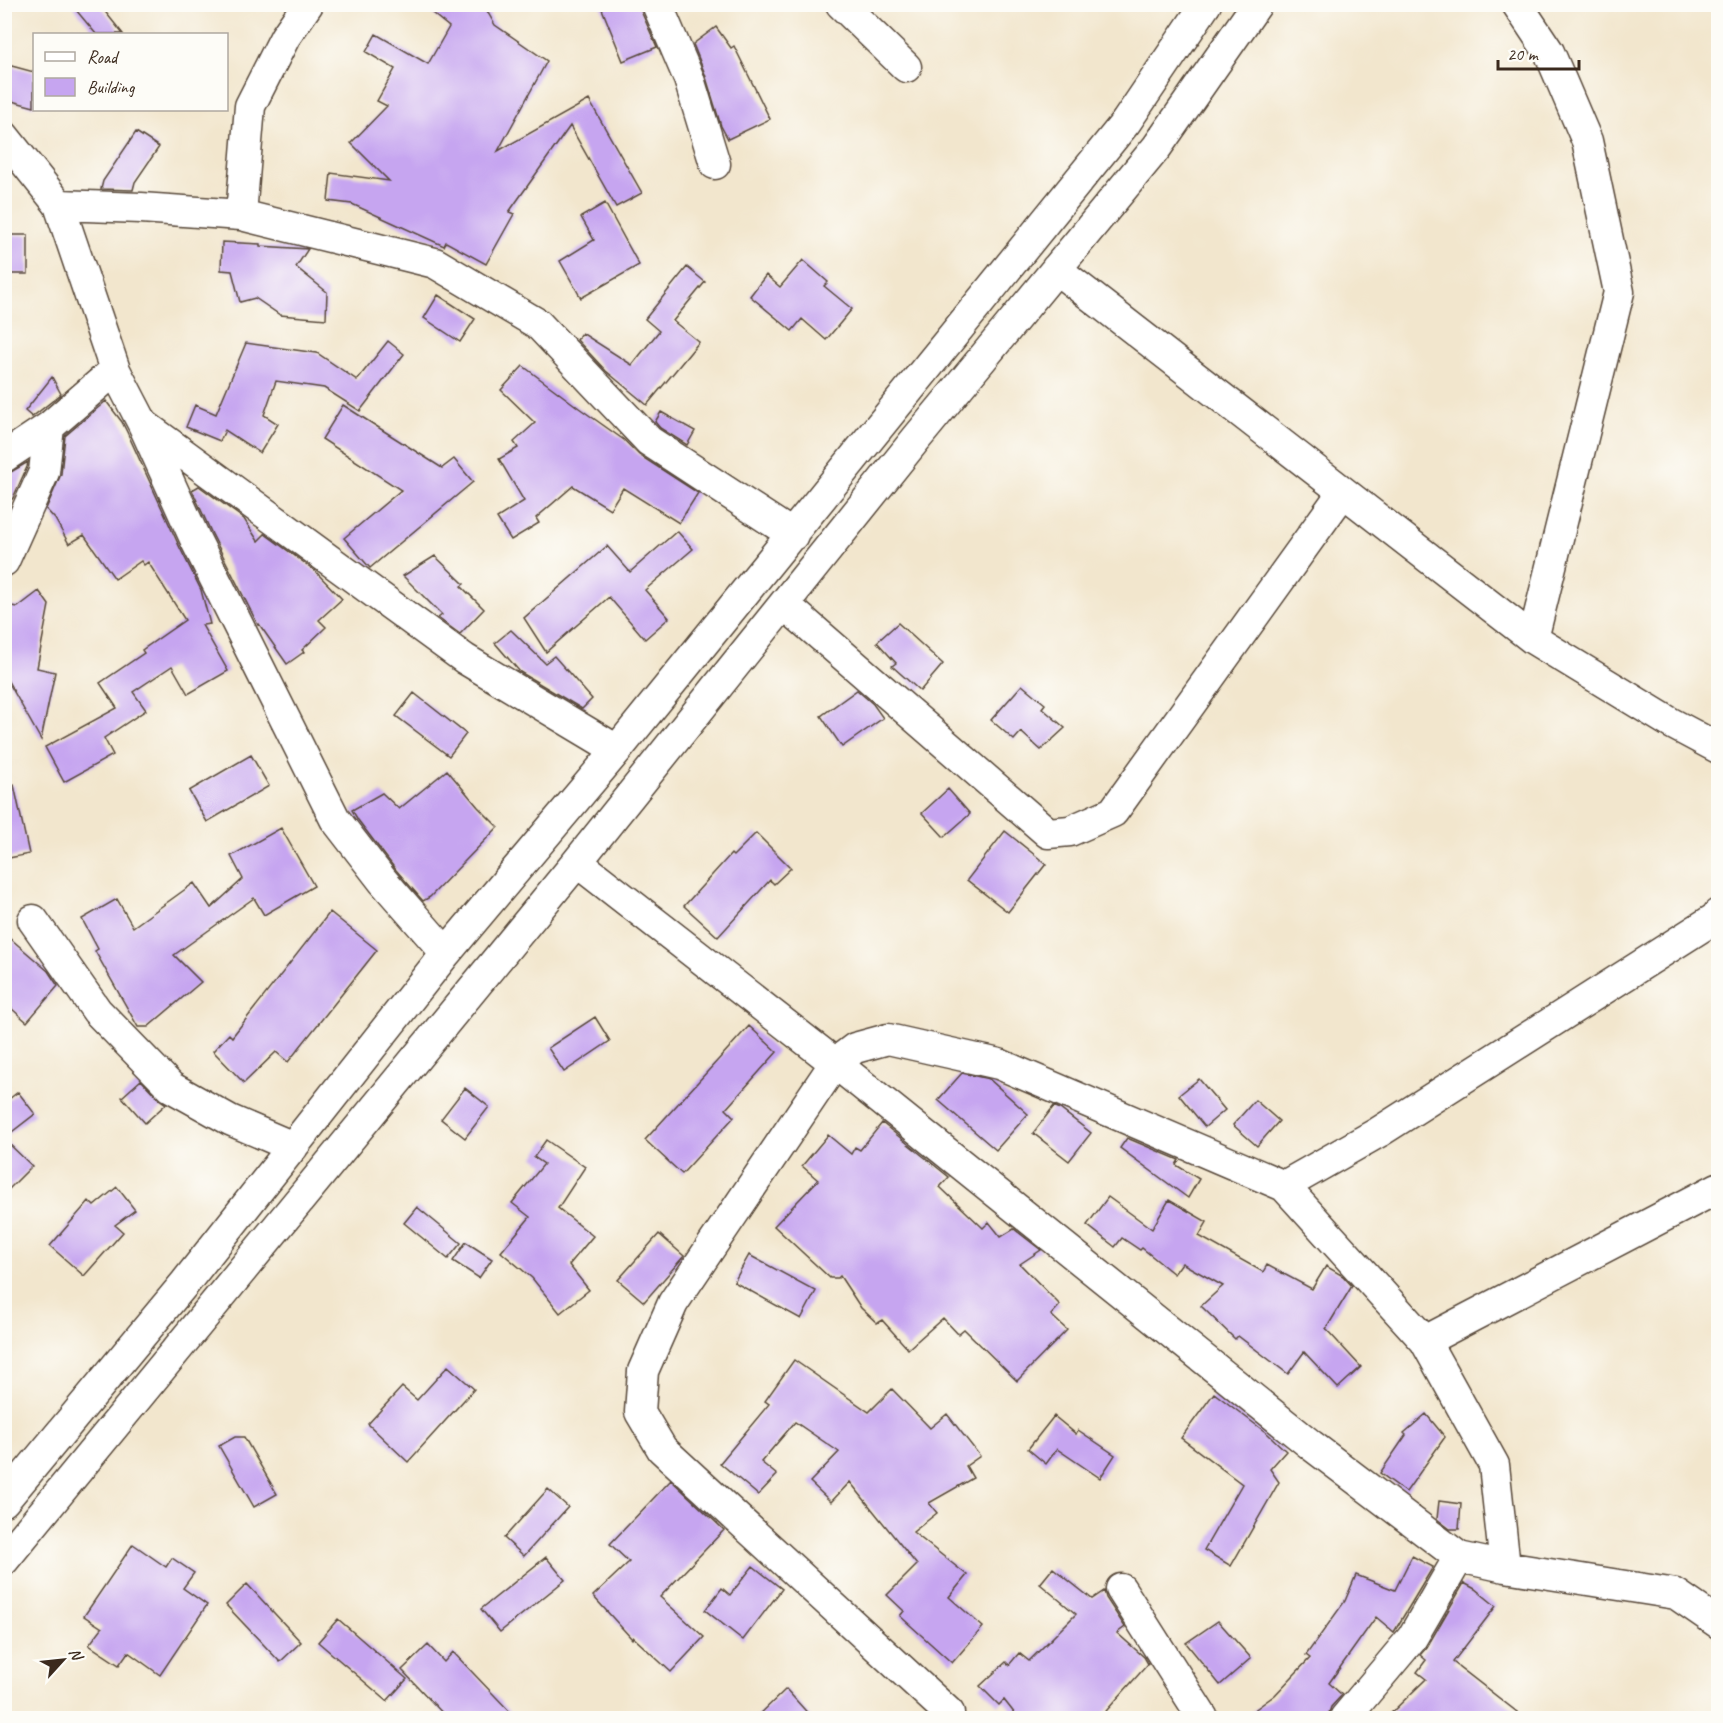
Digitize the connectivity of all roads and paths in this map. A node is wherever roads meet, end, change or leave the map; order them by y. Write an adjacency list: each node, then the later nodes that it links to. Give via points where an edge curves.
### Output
1 (308, 4): 11 (street, via 285,37 250,106)
2 (657, 4): 9 (street, via 689,79)
3 (841, 4): 7 (street)
4 (1206, 4): 18 (street, via 1126,122)
5 (1257, 4): 12 (street, via 1157,147)
6 (1516, 4): 21 (street, via 1549,52 1587,141 1619,292)
7 (906, 67)
8 (4, 136): 10 (street)
9 (715, 164)
10 (59, 205): 11 (street); 13 (street)
11 (241, 215): 18 (street, via 435,263 538,324 649,441)
12 (1056, 269): 17 (street); 20 (street)
13 (115, 370): 14 (street); 15 (street)
14 (143, 424): 23 (street, via 465,659); 27 (street, via 196,541 335,819)
15 (49, 427): 16 (street); 19 (street, via 44,472)
16 (4, 458)
17 (1343, 492): 20 (street, via 1113,812 1070,831 1048,833); 21 (street)
18 (793, 535): 23 (street)
19 (4, 561)
20 (784, 604): 24 (street)
21 (1533, 639): 22 (street)
22 (1719, 748)
23 (617, 750): 27 (street)
24 (578, 862): 28 (street); 35 (street)
25 (1719, 914): 30 (street, via 1379,1132)
26 (33, 920): 29 (street, via 96,1011 171,1087 230,1120)
27 (446, 954): 29 (street)
28 (835, 1063): 30 (street, via 855,1048 888,1039 999,1064); 34 (street, via 1311,1445); 39 (street, via 673,1303 643,1371 640,1412 662,1449)
29 (293, 1147): 33 (street)
30 (1284, 1186): 32 (street)
31 (1719, 1188): 32 (street)
32 (1425, 1341): 36 (street, via 1494,1465)
33 (4, 1501)
34 (1459, 1557): 36 (street); 41 (street, via 1412,1638)
35 (4, 1560)
36 (1506, 1567): 38 (street, via 1676,1594)
37 (1121, 1589): 40 (street)
38 (1719, 1623)
39 (949, 1713)
40 (1203, 1719)
41 (1346, 1719)

